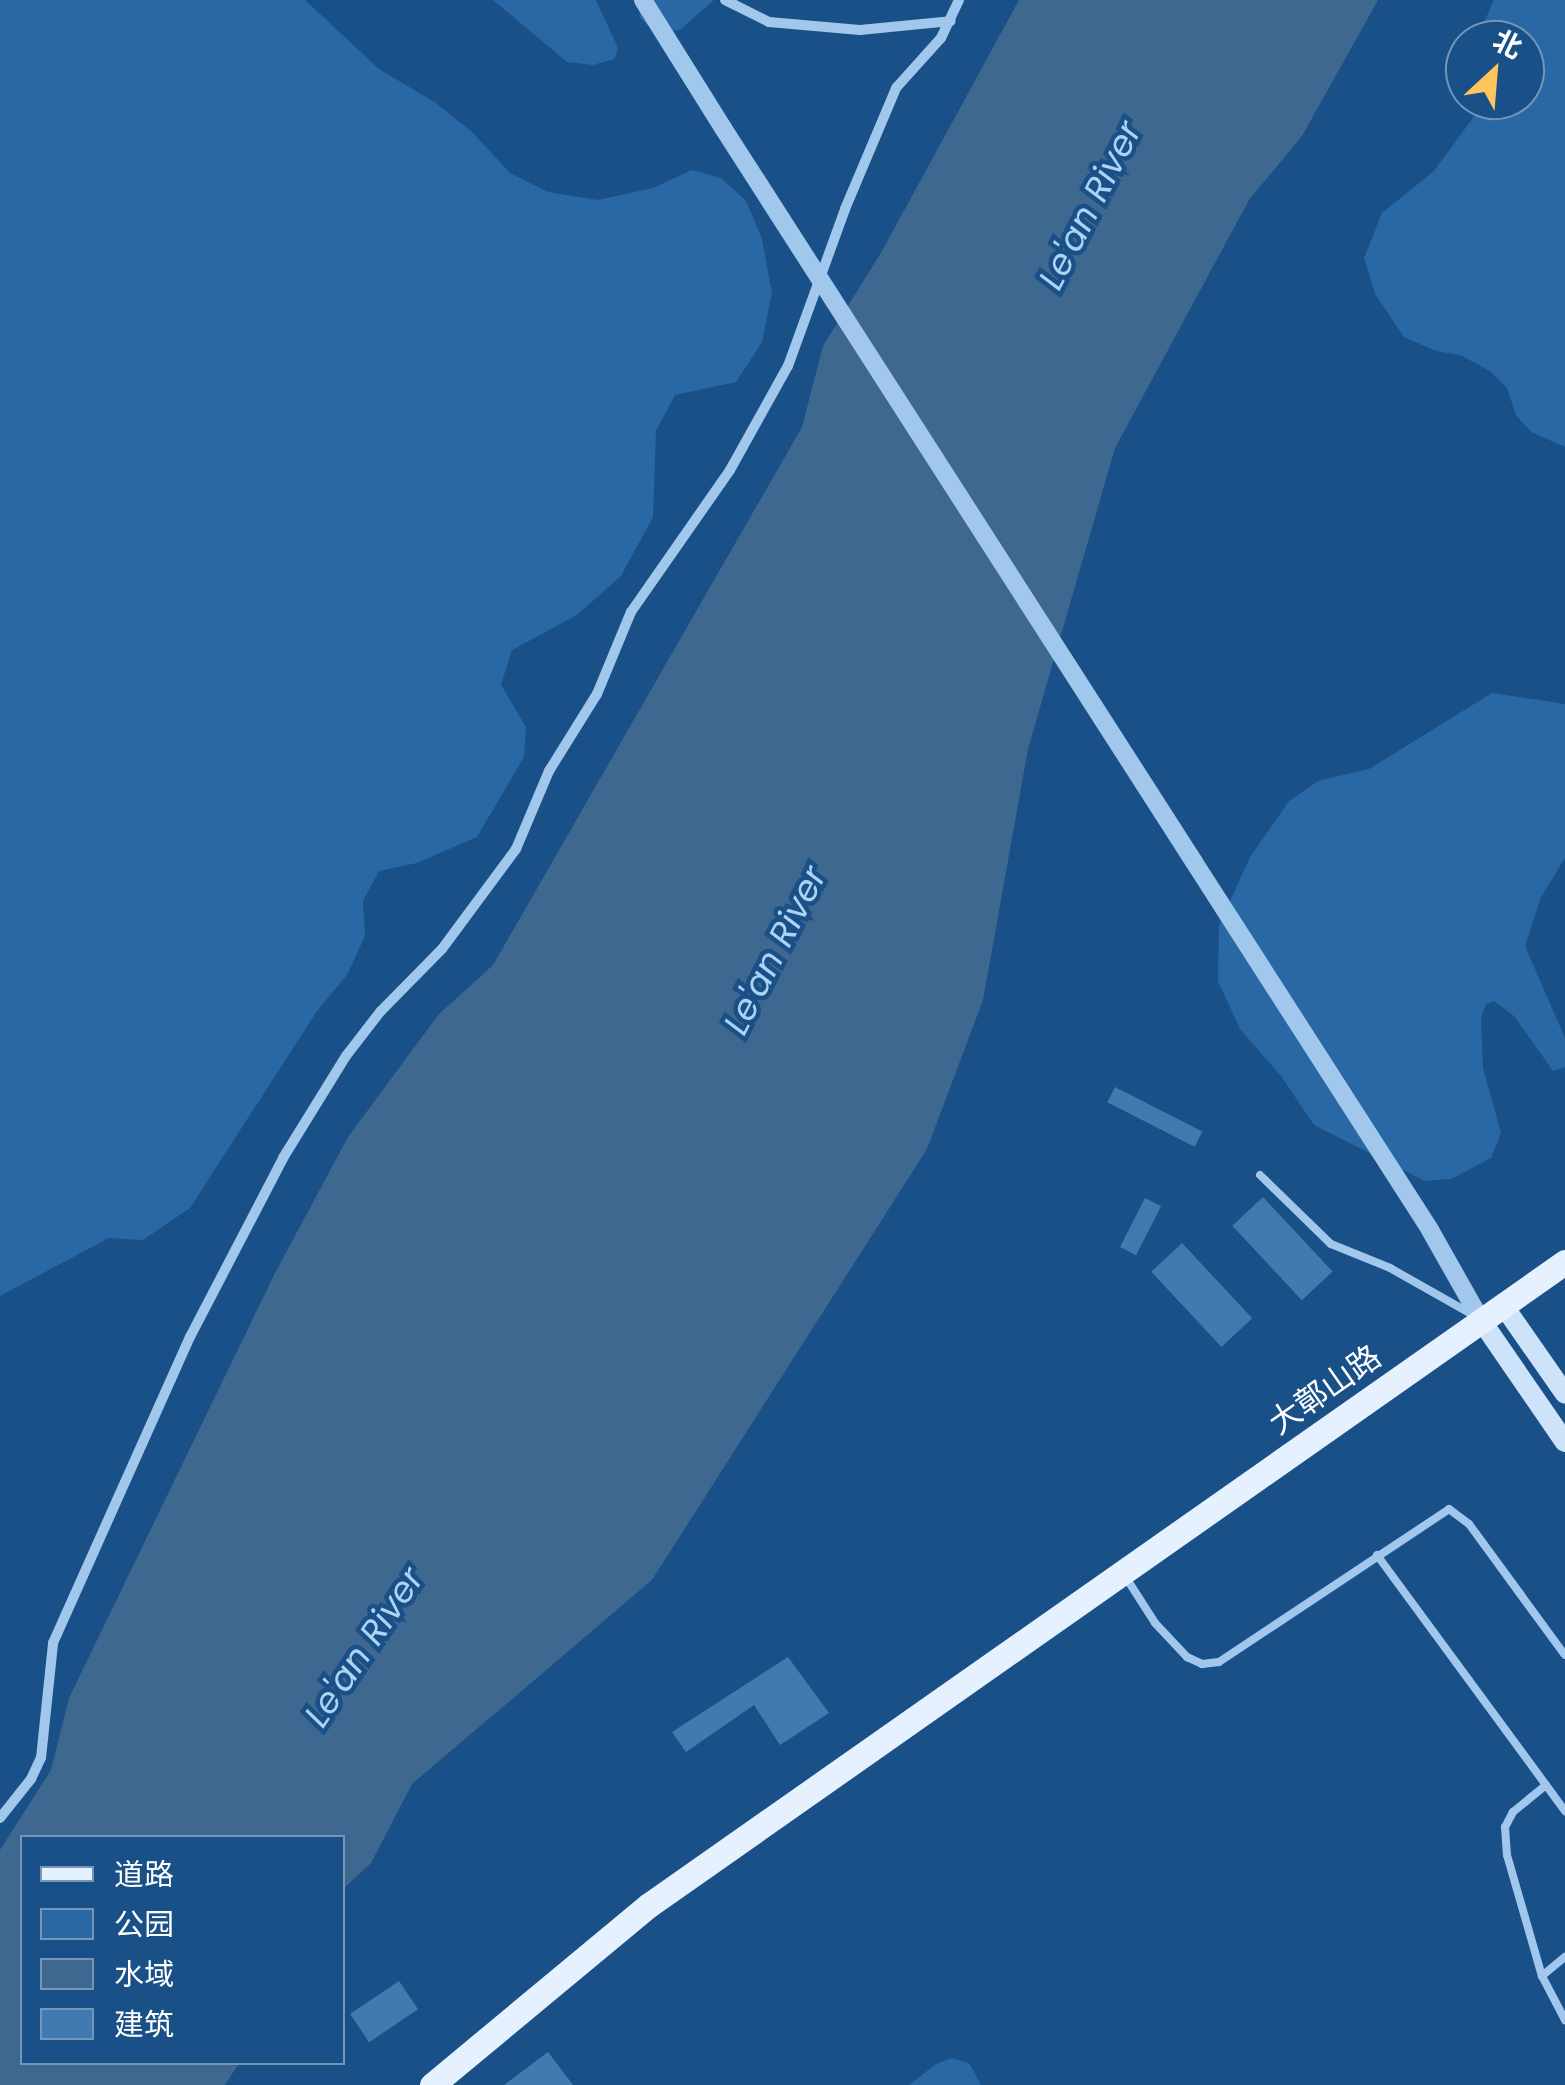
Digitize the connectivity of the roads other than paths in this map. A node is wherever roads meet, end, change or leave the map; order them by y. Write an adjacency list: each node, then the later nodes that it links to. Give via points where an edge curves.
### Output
1 (643, 0): 8 (street, bridge, via 1430,1230)
2 (725, 0): 4 (street, via 770,22 806,26 860,30)
3 (958, 0): 4 (street)
4 (951, 21): 16 (street, via 896,88 788,366 730,470 631,612 597,694 549,772 516,849 442,949 346,1056 283,1158 190,1337 53,1643 41,1758)
5 (1260, 1176): 8 (lane, via 1332,1244)
6 (1565, 1262): 7 (main road, 大鄣山路)
7 (1503, 1304): 8 (main road, 大鄣山路); 9 (main road)
8 (1481, 1320): 10 (main road); 12 (main road, 大鄣山路)
9 (1565, 1394)
10 (1565, 1442)
11 (1377, 1556): 12 (lane, via 1219,1662 1202,1664 1155,1623); 13 (lane, via 1438,1514 1457,1511); 14 (lane)
12 (1123, 1572): 20 (main road, 大鄣山路, via 650,1905)
13 (1565, 1655)
14 (1546, 1785): 15 (lane); 18 (lane, via 1504,1827)
15 (1565, 1810)
16 (0, 1818)
17 (1565, 1956): 18 (lane)
18 (1542, 1976): 19 (lane)
19 (1565, 2020)
20 (432, 2085)

